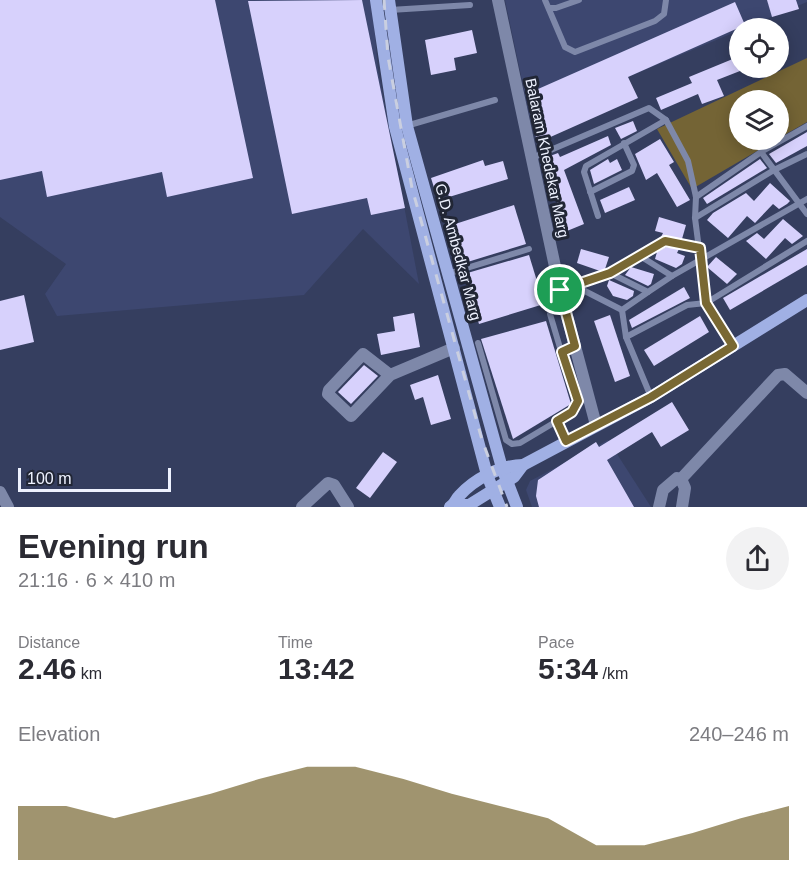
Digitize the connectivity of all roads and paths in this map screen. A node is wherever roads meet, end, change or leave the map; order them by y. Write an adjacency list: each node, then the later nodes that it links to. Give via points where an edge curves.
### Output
1 (498, 0): 16 (street, Balaram Khedekar Marg)
2 (545, 0): 8 (lane)
3 (579, 0): 8 (lane)
4 (666, 0): 8 (lane, via 664,14 655,21 574,52 565,47)
5 (390, 5): 6 (lane); 7 (lane); 12 (main road, G.D. Ambedkar Marg)
6 (470, 5)
7 (376, 6): 12 (main road, G.D. Ambedkar Marg)
8 (549, 8)
9 (495, 100): 12 (lane)
10 (666, 120): 13 (lane); 16 (lane, via 649,108); 20 (lane, via 688,161)
11 (807, 126): 14 (lane)
12 (401, 127): 19 (main road, G.D. Ambedkar Marg); 22 (main road, G.D. Ambedkar Marg)
13 (624, 143): 18 (lane, via 586,166); 18 (lane, via 634,165 632,171)
14 (761, 152): 17 (lane); 20 (lane)
15 (807, 154): 17 (lane)
16 (532, 159): 36 (street, Balaram Khedekar Marg)
17 (774, 170): 23 (lane); 26 (lane)
18 (590, 192): 25 (lane)
19 (428, 197): 22 (main road); 33 (main road, G.D. Ambedkar Marg)
20 (696, 197): 26 (lane)
21 (807, 200): 23 (lane)
22 (415, 201): 43 (main road, G.D. Ambedkar Marg)
23 (799, 205): 24 (lane); 31 (lane)
24 (807, 214)
25 (597, 216)
26 (695, 218): 28 (lane)
27 (807, 241): 39 (lane)
28 (700, 248): 30 (lane, via 665,241); 31 (lane)
29 (529, 249): 33 (lane)
30 (640, 256): 32 (lane); 34 (lane)
31 (702, 259): 34 (lane); 39 (lane)
32 (610, 273): 35 (lane); 37 (lane)
33 (447, 274): 43 (main road, G.D. Ambedkar Marg)
34 (672, 276): 37 (lane)
35 (575, 286): 36 (lane); 40 (lane)
36 (560, 290): 44 (street, Balaram Khedekar Marg)
37 (648, 292): 40 (lane)
38 (807, 300): 45 (main road)
39 (706, 303): 42 (lane, via 687,305); 45 (lane)
40 (622, 310): 42 (lane)
41 (550, 314): 46 (lane)
42 (626, 337): 50 (lane)
43 (463, 343): 47 (main road, G.D. Ambedkar Marg); 48 (street); 56 (main road, G.D. Ambedkar Marg)
44 (575, 346): 46 (lane); 52 (street, Balaram Khedekar Marg)
45 (733, 346): 50 (main road)
46 (562, 352): 51 (lane, via 578,401 572,412)
47 (480, 371): 51 (lane, via 509,443 520,443); 55 (main road, G.D. Ambedkar Marg)
48 (390, 375): 48 (street, via 351,416 328,394 363,354)
49 (807, 393): 57 (street, via 785,374 778,375)
50 (651, 397): 52 (main road)
51 (557, 421): 53 (lane)
52 (596, 425): 53 (main road)
53 (566, 441): 54 (main road)
54 (523, 465): 55 (main road); 58 (main road)
55 (502, 468): 56 (main road); 58 (main road, G.D. Ambedkar Marg)
56 (487, 475): 59 (main road, G.D. Ambedkar Marg); 61 (main road)
57 (681, 479): 67 (street, via 671,480 663,490); 68 (street, via 685,488)
58 (507, 481): 59 (main road); 66 (main road, G.D. Ambedkar Marg)
59 (492, 489): 61 (main road, via 469,505); 65 (main road, G.D. Ambedkar Marg)
60 (0, 492): 62 (street)
61 (452, 506)
62 (8, 507)
63 (302, 507): 64 (street, via 328,483 334,485)
64 (348, 507)
65 (500, 507)
66 (517, 507)
67 (659, 507)
68 (682, 507)

